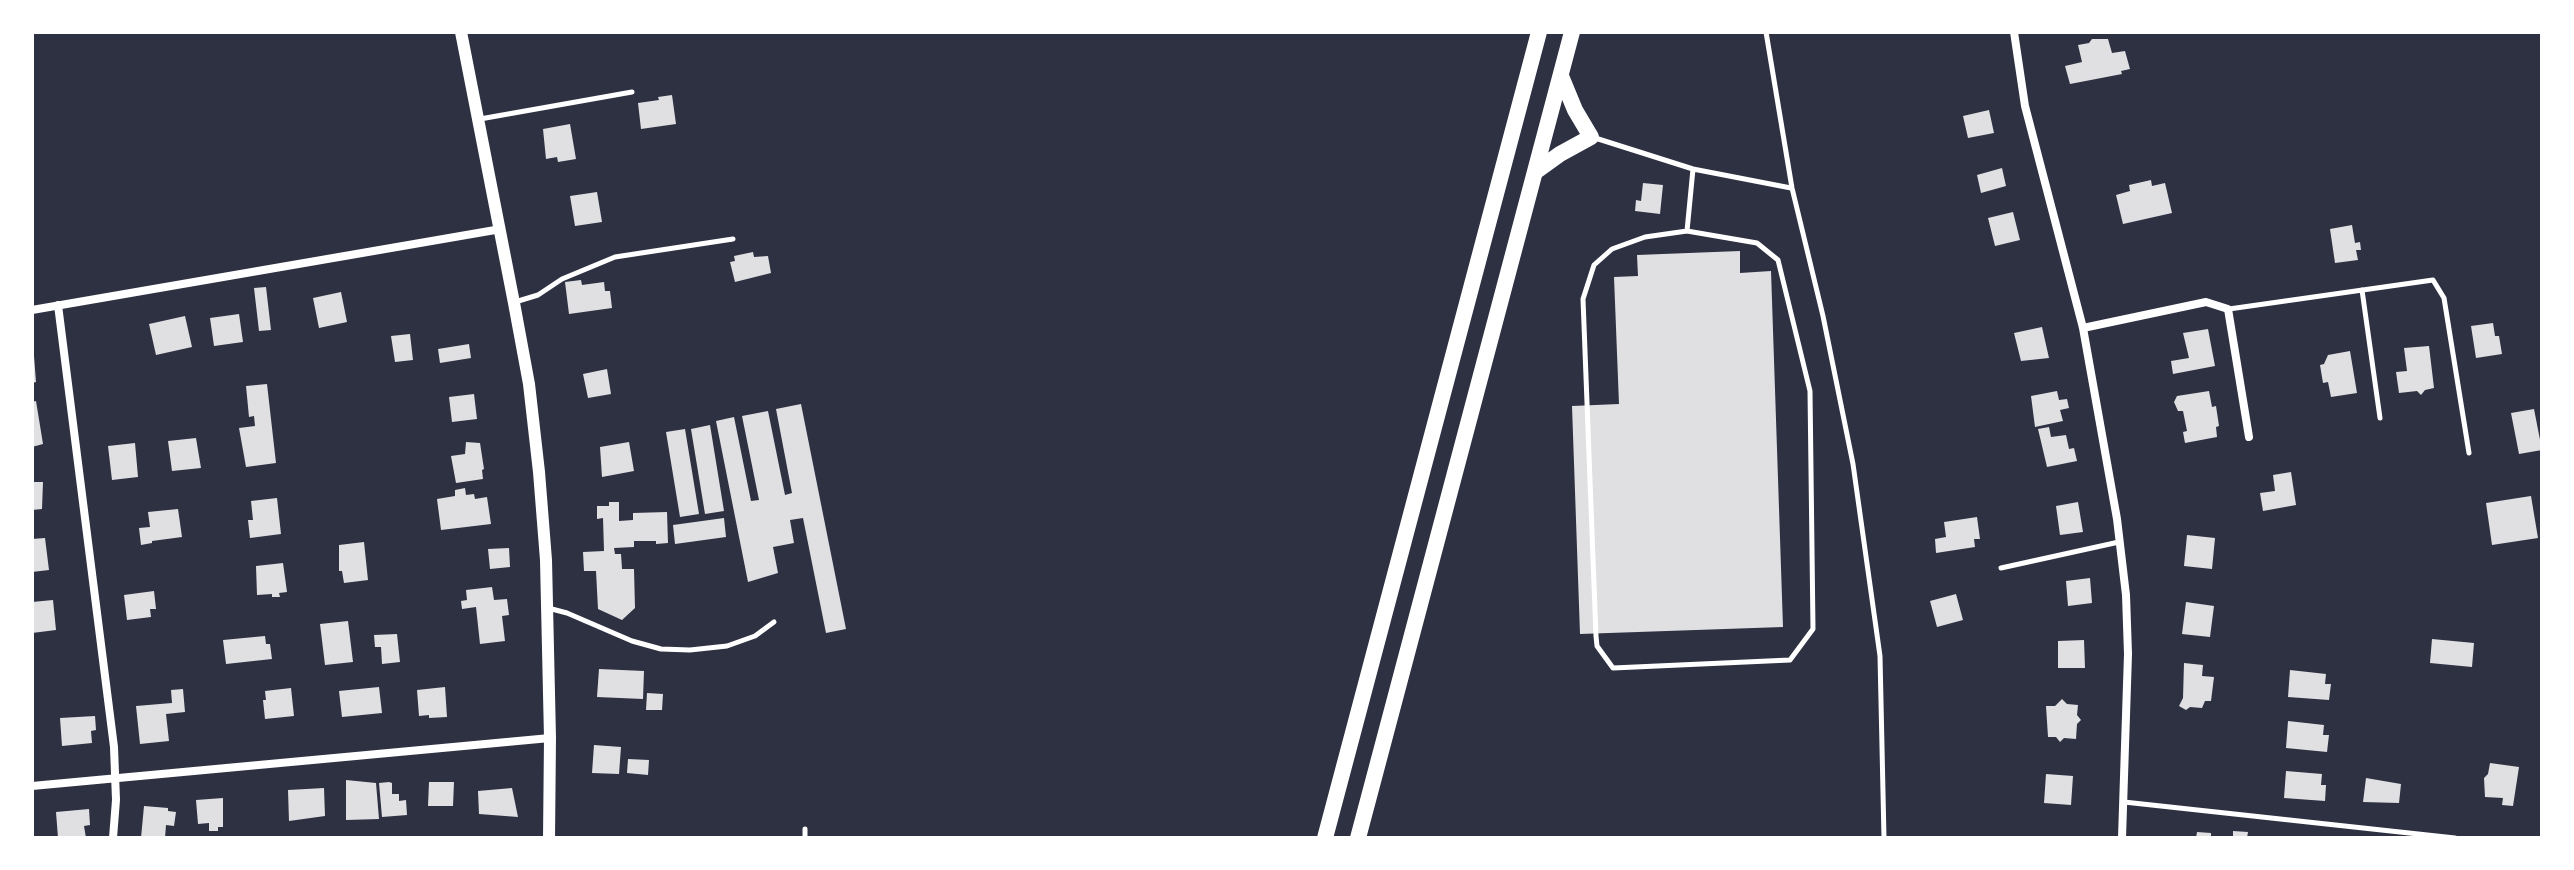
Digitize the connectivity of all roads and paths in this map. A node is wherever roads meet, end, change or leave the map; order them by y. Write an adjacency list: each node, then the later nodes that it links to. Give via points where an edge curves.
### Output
1 (461, 32): 8 (street)
2 (1539, 32): 37 (main road)
3 (1572, 32): 6 (main road)
4 (1766, 32): 12 (lane)
5 (2014, 32): 21 (street, via 2025,106)
6 (1561, 76): 9 (main road); 11 (main road)
7 (632, 92): 8 (lane)
8 (479, 120): 13 (street)
9 (1591, 137): 10 (lane); 11 (main road)
10 (1693, 169): 12 (lane); 14 (lane)
11 (1535, 172): 38 (main road)
12 (1792, 188): 39 (lane, via 1858,494 1880,656)
13 (501, 229): 17 (street); 18 (street)
14 (1687, 231): 14 (lane, via 1612,249 1594,265 1583,299 1597,646 1613,668 1790,660 1813,629 1810,391 1778,260 1757,243)
15 (733, 239): 17 (lane, via 615,257)
16 (2362, 290): 19 (lane); 22 (lane); 24 (lane, via 2433,280 2444,298)
17 (514, 303): 27 (street, via 539,472)
18 (58, 305): 20 (street); 30 (street)
19 (2228, 309): 21 (street, via 2206,302); 23 (street)
20 (32, 310)
21 (2083, 328): 25 (street)
22 (2380, 418)
23 (2249, 437)
24 (2469, 453)
25 (2119, 542): 26 (lane); 32 (street, via 2128,654)
26 (2001, 568)
27 (547, 608): 28 (lane, via 661,649 727,646); 29 (street)
28 (774, 622)
29 (550, 738): 30 (street); 35 (street)
30 (115, 778): 31 (street); 34 (street)
31 (32, 786)
32 (2124, 802): 40 (street); 41 (lane)
33 (805, 829): 36 (lane)
34 (113, 838)
35 (549, 838)
36 (805, 838)
37 (1325, 838)
38 (1358, 838)
39 (1884, 838)
40 (2122, 838)
41 (2455, 838)

